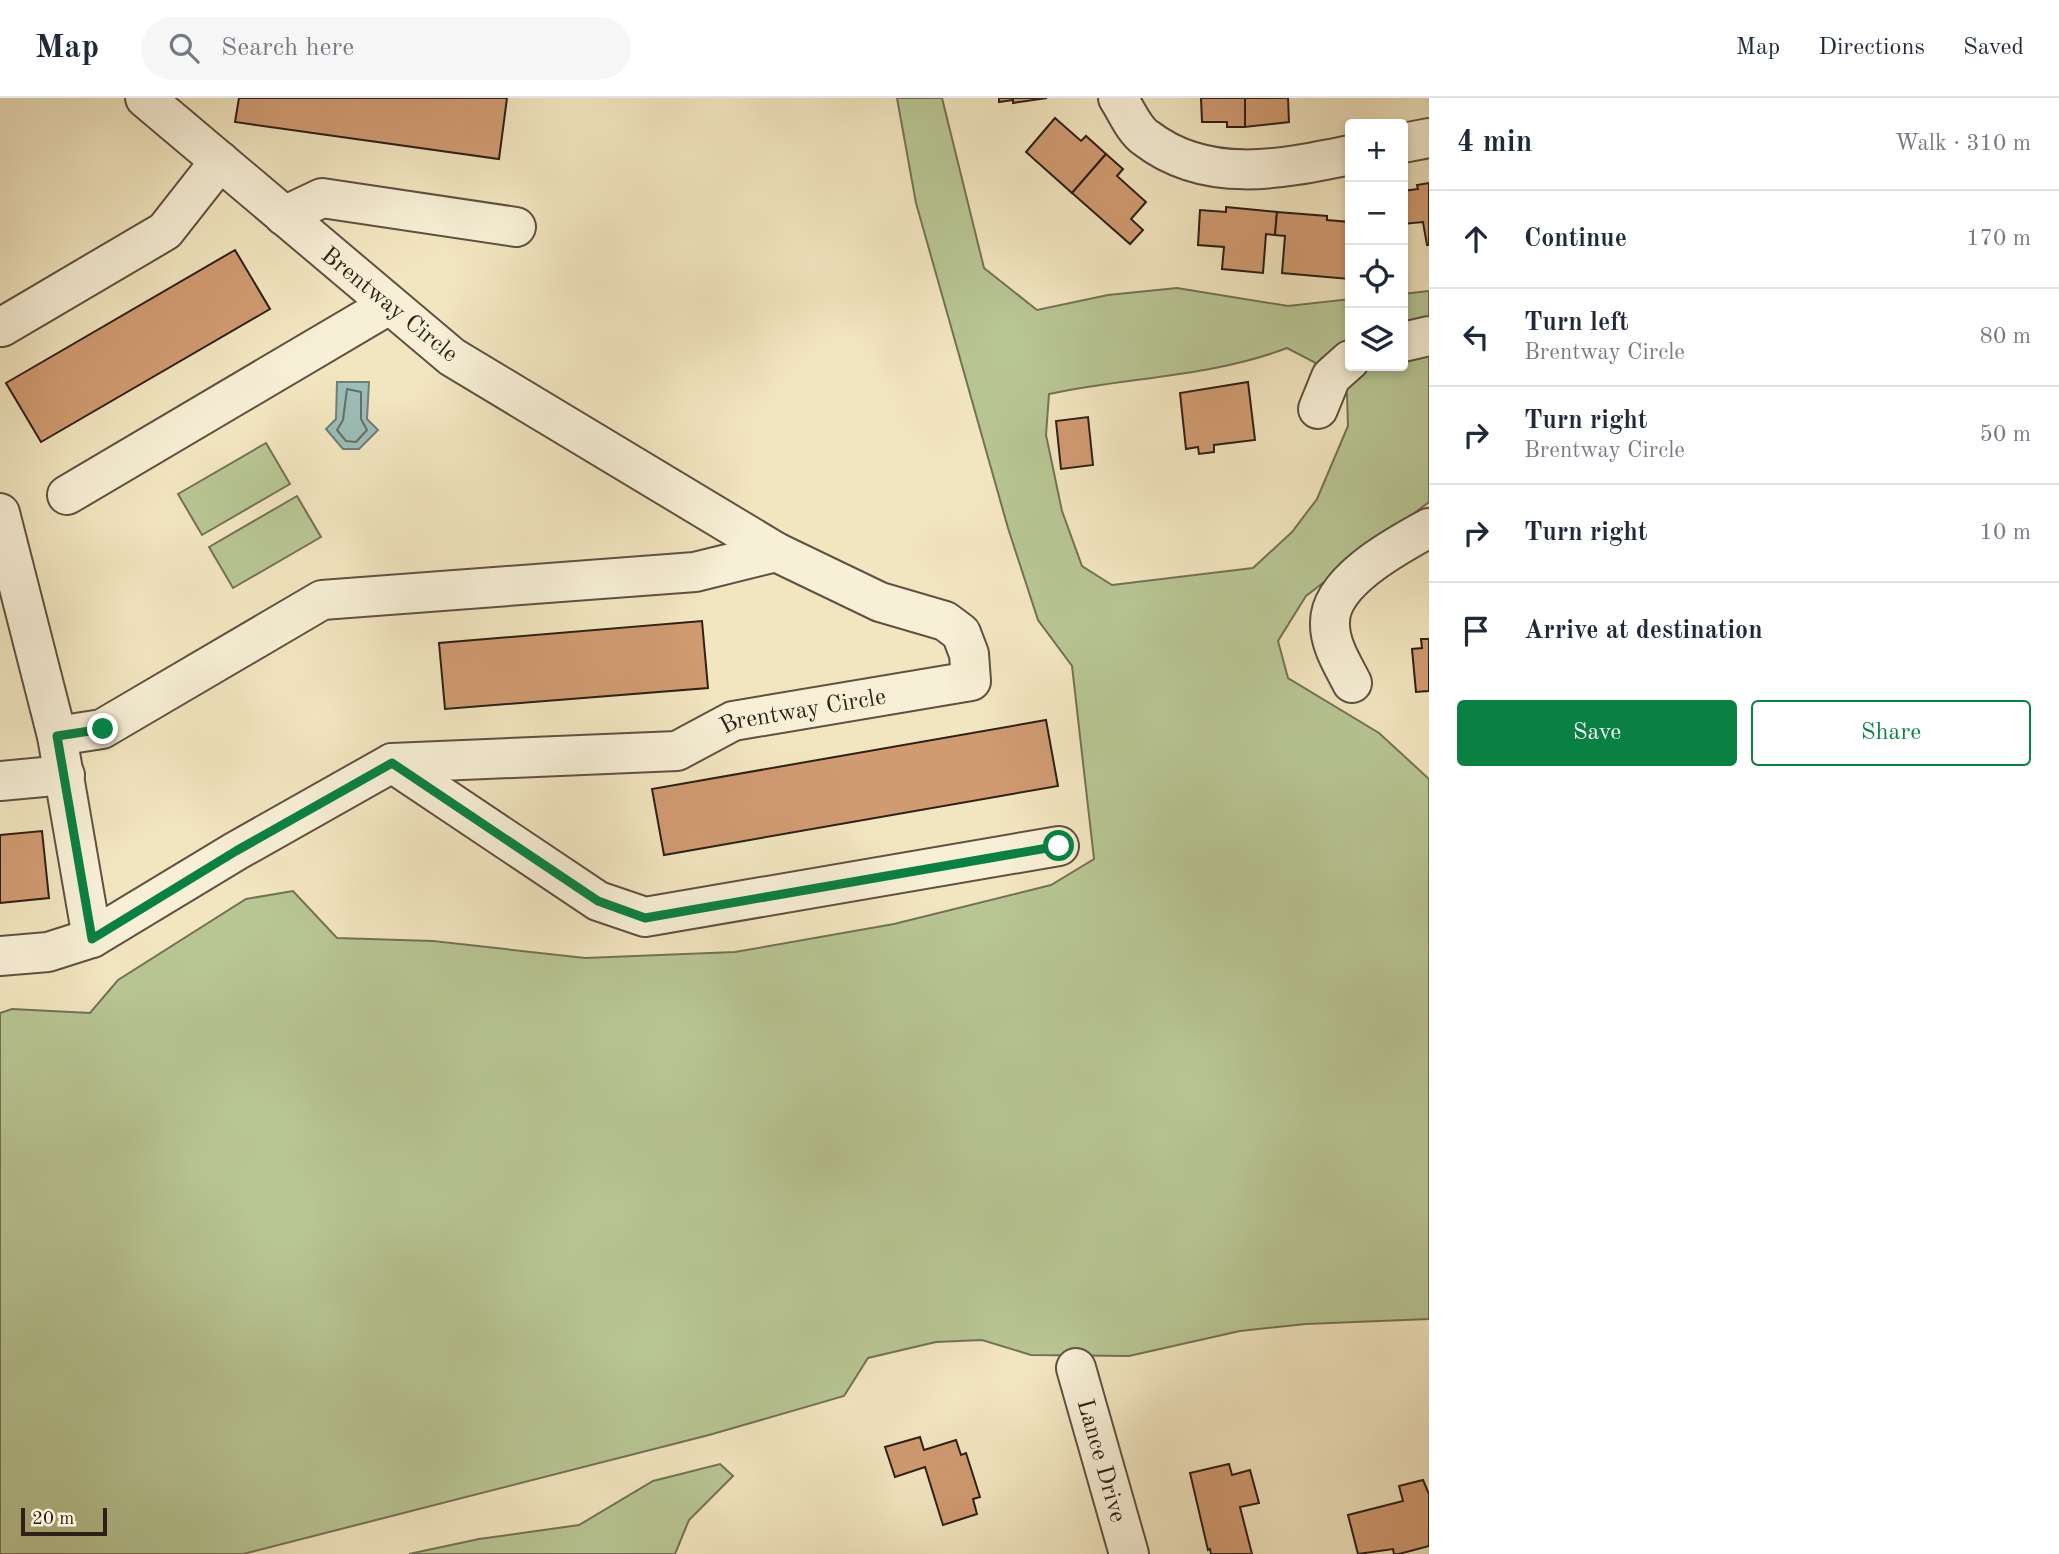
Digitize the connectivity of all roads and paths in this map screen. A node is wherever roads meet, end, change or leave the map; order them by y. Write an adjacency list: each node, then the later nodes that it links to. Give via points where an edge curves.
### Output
1 (145, 98): 6 (street, Brentway Circle)
2 (1118, 98): 5 (street, via 1144,138 1182,158 1223,170 1294,167)
3 (1429, 138): 4 (street)
4 (1408, 142)
5 (1345, 156)
6 (220, 161): 7 (street, Brentway Circle); 10 (street, via 165,231)
7 (284, 216): 8 (street, via 322,198); 9 (street, Brentway Circle)
8 (516, 227)
9 (389, 305): 15 (street); 18 (street, Brentway Circle, via 452,357 505,391)
10 (2, 327)
11 (1429, 336): 12 (street)
12 (1408, 341)
13 (1345, 365): 14 (street, via 1332,377)
14 (1318, 409)
15 (67, 495)
16 (0, 513): 19 (street)
17 (1429, 528): 20 (street, via 1375,559 1344,588 1329,621 1335,648)
18 (776, 552): 21 (street, via 695,572 322,600 103,729); 22 (street, Brentway Circle, via 880,602 945,621 961,633 969,654 971,681 733,721 677,751)
19 (14, 626): 21 (street)
20 (1352, 684)
21 (57, 736): 23 (street)
22 (392, 763): 25 (street, via 598,901 645,918); 26 (street, Brentway Circle)
23 (65, 775): 24 (street); 26 (street)
24 (0, 782)
25 (1059, 846)
26 (92, 939): 27 (street, Brentway Circle, via 48,952)
27 (0, 956)
28 (1076, 1368): 29 (street, Lance Drive)
29 (1129, 1554)

